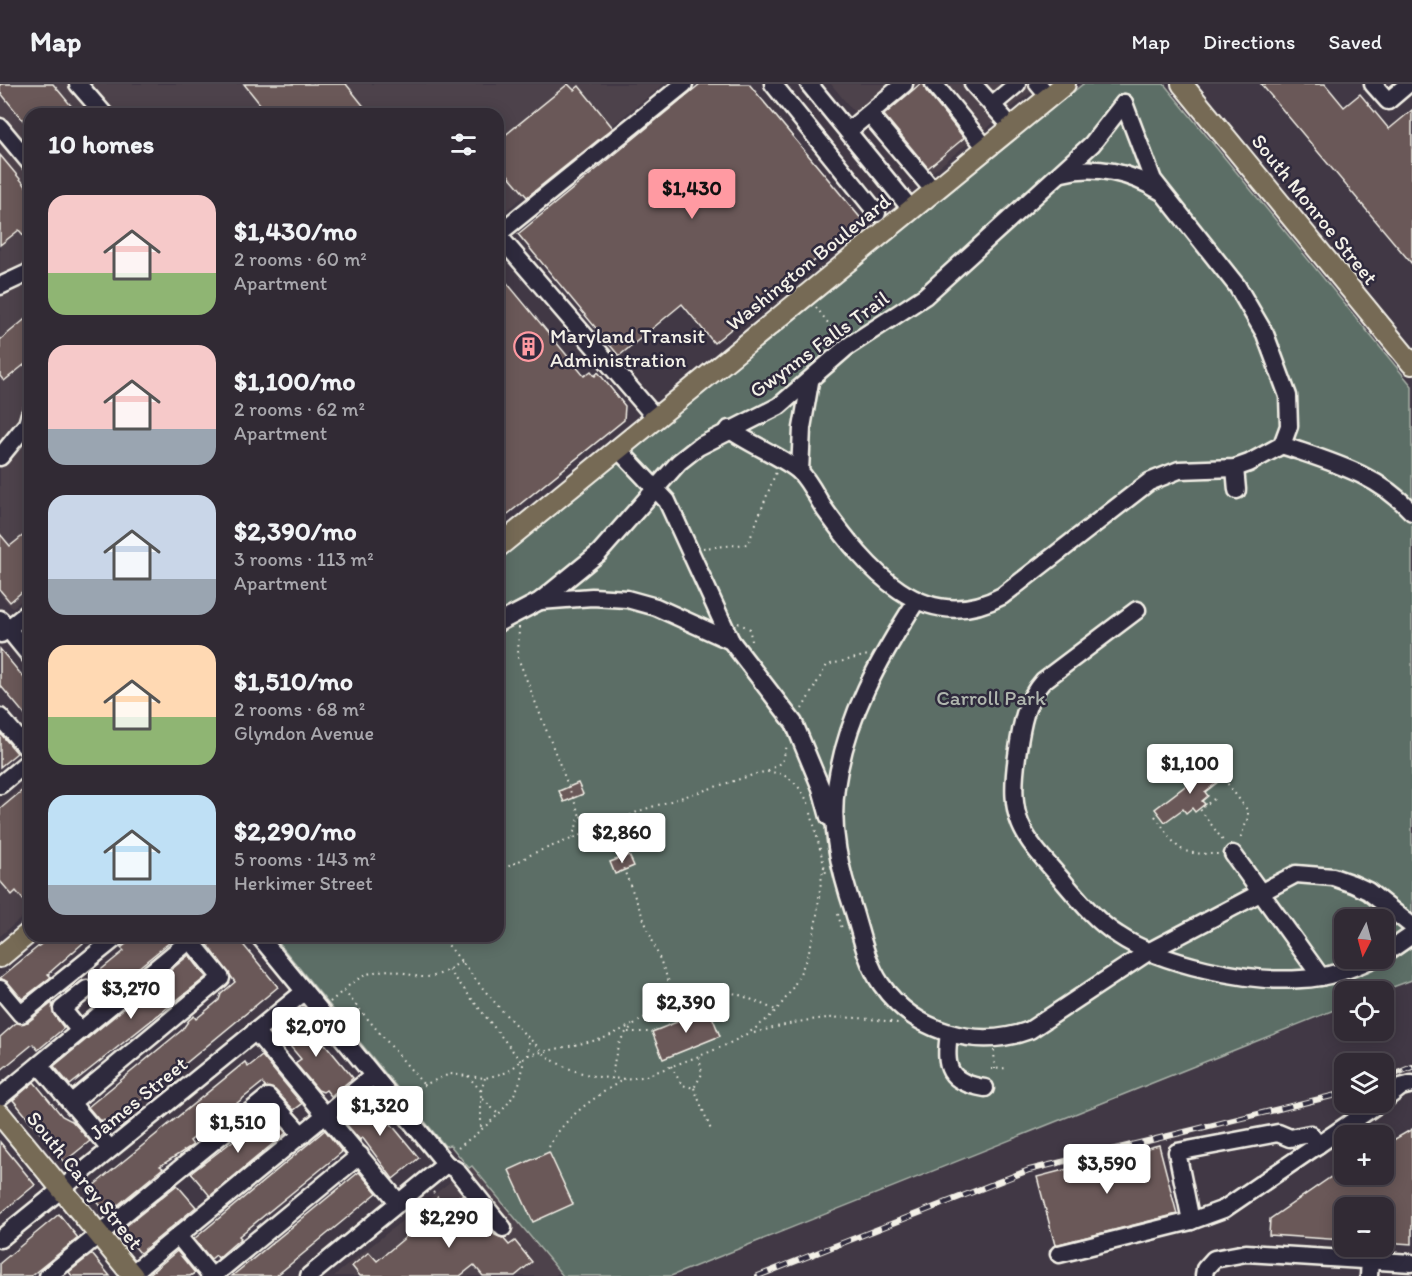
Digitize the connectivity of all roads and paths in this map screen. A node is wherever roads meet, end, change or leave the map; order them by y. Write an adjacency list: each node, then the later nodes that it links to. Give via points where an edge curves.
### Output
1 (78, 84): 15 (street)
2 (684, 84): 27 (street)
3 (772, 84): 26 (street)
4 (809, 84): 17 (street)
5 (904, 84): 16 (street)
6 (934, 84): 20 (street)
7 (973, 84): 14 (street)
8 (1017, 84): 14 (street)
9 (1065, 84): 13 (main road, Washington Boulevard)
10 (1182, 84): 33 (main road, South Monroe Street)
11 (1372, 84): 12 (street, via 1388,101)
12 (1408, 84)
13 (1044, 90): 18 (main road, Washington Boulevard)
14 (992, 105): 18 (street)
15 (99, 108)
16 (868, 114): 17 (street); 23 (street)
17 (844, 126): 25 (street)
18 (1012, 127): 20 (main road, Washington Boulevard)
19 (0, 128): 21 (street)
20 (987, 148): 23 (main road, Washington Boulevard)
21 (24, 157)
22 (1058, 175): 24 (street, via 1083,169 1114,172); 24 (street, Gwynns Falls Trail, via 1092,144 1124,103 1146,166); 32 (street, Gwynns Falls Trail, via 925,296)
23 (934, 191): 25 (main road, Washington Boulevard)
24 (1161, 192): 38 (street, via 1237,286 1265,334 1288,396 1289,426)
25 (911, 209): 35 (main road, Washington Boulevard)
26 (877, 213)
27 (504, 230)
28 (504, 242): 35 (street)
29 (24, 275): 30 (street)
30 (0, 286)
31 (814, 305): 32 (path)
32 (847, 347): 34 (street, Gwynns Falls Trail)
33 (1412, 364)
34 (810, 382): 37 (street, Gwynns Falls Trail, via 779,406); 43 (street)
35 (655, 417): 39 (main road, Washington Boulevard)
36 (24, 427): 40 (street)
37 (729, 429): 41 (street); 44 (street, Gwynns Falls Trail, via 679,462)
38 (1282, 445): 42 (street); 46 (street, via 1363,474 1384,486)
39 (617, 448): 44 (street); 47 (main road, Washington Boulevard)
40 (0, 457)
41 (780, 461): 43 (street); 48 (path, via 748,544)
42 (1234, 468): 45 (street); 49 (street, via 1179,470 1149,482 1034,574 987,604 950,607)
43 (800, 472): 49 (street, via 859,555 885,582)
44 (656, 488): 48 (street, via 667,501); 50 (street, Gwynns Falls Trail, via 599,553)
45 (1237, 490)
46 (1412, 512)
47 (504, 542)
48 (688, 549): 55 (street)
49 (917, 600): 72 (street, via 853,715 836,789)
50 (540, 601): 53 (street, Gwynns Falls Trail); 55 (street, via 627,599 656,607)
51 (1137, 610): 88 (street, via 1033,692 1021,729 1013,801 1030,842 1067,886 1117,935)
52 (24, 615): 54 (street)
53 (505, 619): 67 (path, via 519,628 518,658)
54 (3, 628): 56 (street)
55 (731, 641): 72 (street, via 795,723 821,788)
56 (24, 650)
57 (874, 654): 58 (path, via 827,664)
58 (799, 715)
59 (0, 717): 61 (street)
60 (787, 742): 63 (path, via 782,762)
61 (24, 745)
62 (24, 765): 65 (street)
63 (768, 771): 69 (path, via 659,803); 76 (path, via 792,779 805,797)
64 (1224, 779): 75 (path, via 1249,814)
65 (0, 785)
66 (1214, 799): 75 (path, via 1200,809)
67 (580, 816): 70 (path); 73 (path)
68 (1155, 816): 75 (path, via 1186,853)
69 (619, 821): 70 (path); 74 (path)
70 (602, 827): 71 (path)
71 (590, 831): 73 (path); 74 (path)
72 (833, 834): 76 (path); 111 (street, via 846,887 880,982 907,1012)
73 (572, 838): 77 (path)
74 (612, 840): 100 (path)
75 (1233, 854): 78 (street)
76 (824, 867): 102 (path, via 812,940)
77 (504, 869)
78 (1262, 892): 79 (street, via 1296,874 1333,877 1368,891); 88 (street); 93 (street)
79 (1412, 926)
80 (1412, 935): 87 (street)
81 (24, 937): 89 (main road)
82 (111, 942): 94 (street, via 21,1014)
83 (185, 942): 105 (street)
84 (195, 942): 137 (street, via 221,978)
85 (264, 942): 97 (street)
86 (446, 942): 90 (path)
87 (1394, 947)
88 (1148, 952): 93 (street, via 1168,960 1244,975 1279,979); 111 (street, via 1030,1030 998,1039)
89 (0, 957)
90 (461, 961): 92 (path); 112 (path)
91 (1353, 969): 93 (street)
92 (449, 970): 96 (path, via 425,979 381,971 361,978); 119 (path)
93 (1321, 976)
94 (0, 989)
95 (87, 989): 105 (street, via 62,1009)
96 (344, 991): 99 (path); 129 (path)
97 (304, 992): 106 (street, James Street); 123 (street)
98 (729, 993): 100 (path, via 716,991); 101 (path, via 720,995); 102 (path)
99 (330, 1002)
100 (676, 1002): 103 (path)
101 (709, 1008)
102 (777, 1010): 110 (path)
103 (634, 1024): 107 (path); 108 (path)
104 (905, 1029): 110 (path, via 899,1024 837,1016)
105 (80, 1031): 120 (street)
106 (255, 1031): 140 (street); 147 (street, James Street)
107 (619, 1032): 108 (path); 116 (path)
108 (627, 1032): 109 (path); 126 (path, via 618,1047)
109 (650, 1032)
110 (750, 1034): 118 (path)
111 (950, 1034): 131 (street, via 948,1068 955,1077)
112 (529, 1038): 116 (path); 117 (path)
113 (1001, 1047): 115 (path)
114 (984, 1048): 115 (path)
115 (994, 1048): 122 (path, via 993,1069)
116 (542, 1051): 117 (path); 126 (path, via 558,1064)
117 (528, 1054): 119 (path)
118 (699, 1055): 121 (path); 130 (path, via 702,1074)
119 (522, 1061): 125 (path, via 508,1072); 141 (path, via 523,1074 516,1095)
120 (39, 1065): 135 (street); 137 (street)
121 (671, 1066): 127 (path); 130 (path, via 682,1085)
122 (1008, 1068)
123 (373, 1076): 140 (street); 150 (street)
124 (468, 1076): 125 (path); 129 (path, via 450,1074); 132 (path)
125 (485, 1078): 132 (path)
126 (612, 1079): 127 (path)
127 (624, 1079): 146 (path, via 585,1106)
128 (1412, 1084): 133 (street)
129 (424, 1085): 134 (path)
130 (694, 1088): 143 (path)
131 (985, 1088)
132 (481, 1091): 136 (path)
133 (1394, 1093)
134 (408, 1095)
135 (0, 1097)
136 (483, 1099): 141 (path); 142 (path)
137 (71, 1103): 147 (street)
138 (1366, 1113): 145 (street)
139 (0, 1114): 151 (main road, South Carey Street)
140 (327, 1114): 144 (street); 149 (street)
141 (498, 1114): 142 (path)
142 (482, 1128): 148 (path)
143 (711, 1130)
144 (302, 1135): 157 (street, via 268,1097); 158 (street)
145 (1318, 1145): 155 (street, via 1224,1209); 155 (street, via 1310,1134 1290,1138 1278,1133 1177,1152)
146 (549, 1146)
147 (110, 1149): 151 (street, James Street)
148 (457, 1149)
149 (360, 1155): 154 (street); 165 (street)
150 (446, 1164): 154 (street); 156 (street, via 456,1170)
151 (60, 1190): 157 (main road, South Carey Street); 159 (street, James Street)
152 (433, 1192): 153 (path, via 445,1206)
153 (463, 1192)
154 (399, 1203): 166 (street)
155 (1191, 1221): 160 (street)
156 (503, 1228)
157 (98, 1235): 163 (main road, South Carey Street); 164 (street)
158 (178, 1236): 163 (street); 165 (street)
159 (0, 1239)
160 (1059, 1254)
161 (1412, 1263): 162 (street)
162 (1370, 1268): 167 (street, via 1246,1253 1214,1258)
163 (131, 1275)
164 (48, 1276)
165 (212, 1276)
166 (309, 1276)
167 (1204, 1276)

